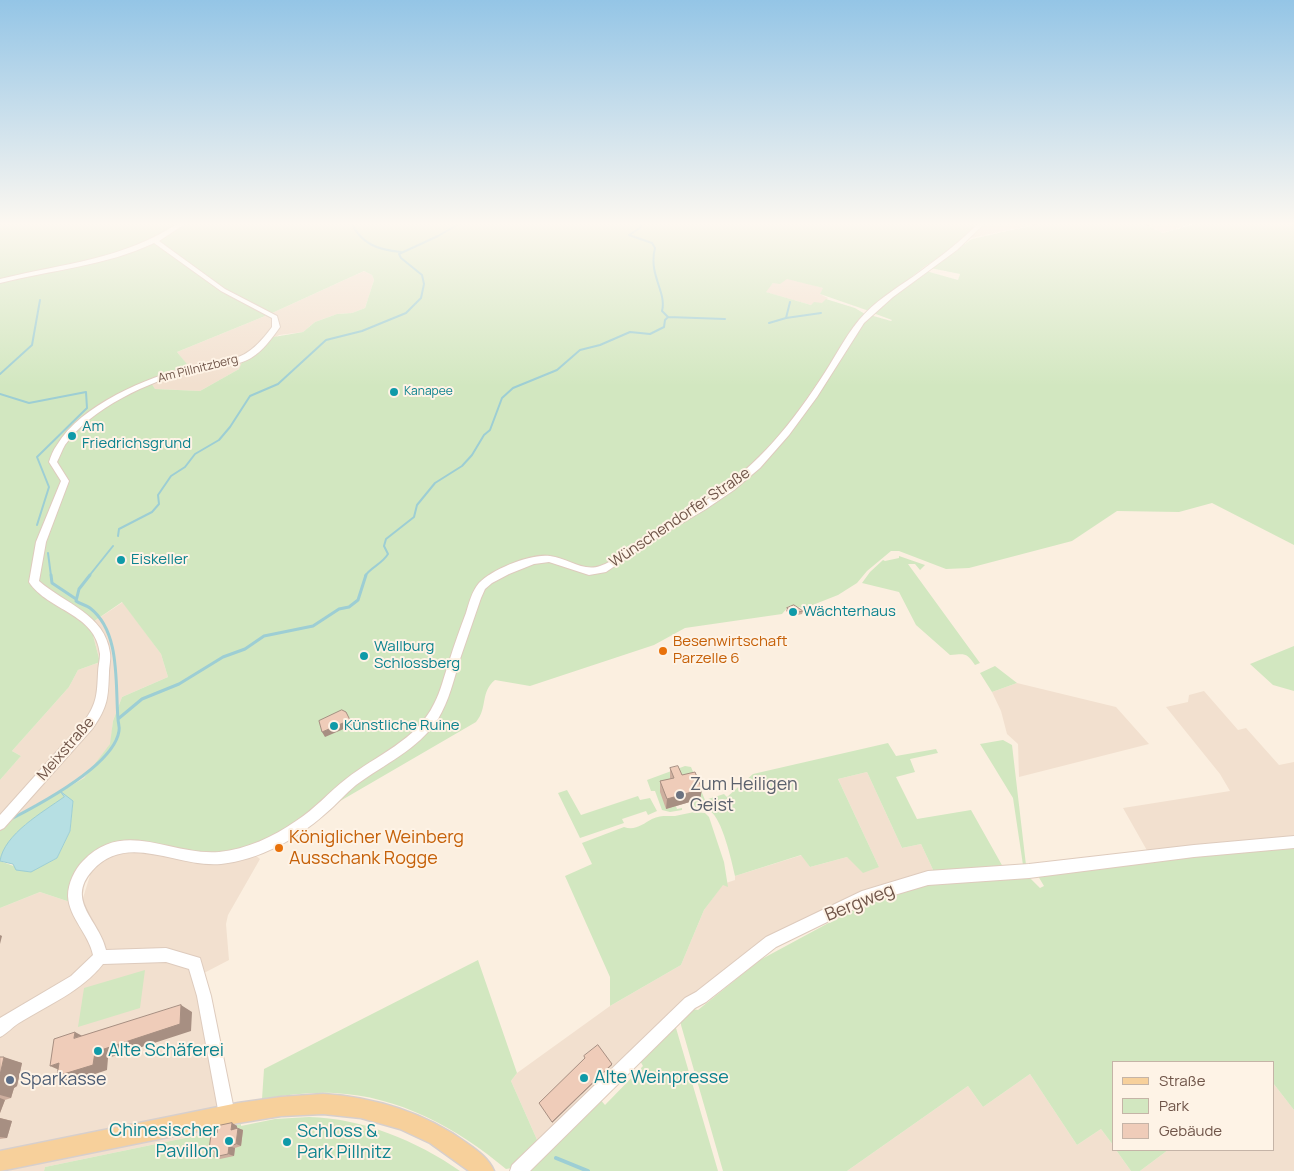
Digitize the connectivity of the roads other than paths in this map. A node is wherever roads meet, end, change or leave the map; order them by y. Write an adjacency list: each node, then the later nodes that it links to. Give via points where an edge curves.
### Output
1 (21, 277): 4 (street)
2 (205, 277): 5 (street, Am Pillnitzberg, via 275,317 276,326 254,352 237,361 190,369 150,381 116,397 81,424 56,449 53,462 65,481 42,542 34,582 41,591)
3 (915, 277): 8 (street, Wünschendorfer Straße, via 861,322 778,443 737,482 677,524 632,548 601,570 586,571 541,558 484,585 476,598 438,707 423,728 284,836 232,856 201,859 132,845 101,854 82,873 75,898 76,909 100,947)
4 (0, 281)
5 (78, 612): 6 (street, Meixstraße, via 96,628 105,655 101,707)
6 (4, 820)
7 (1294, 842): 13 (street, Bergweg, via 1029,871 928,878 862,898 771,942 690,1003)
8 (100, 957): 9 (street, via 92,970); 10 (street, via 166,955 194,963 204,996)
9 (0, 1029)
10 (226, 1115): 11 (main road); 12 (main road, via 309,1105 343,1105 376,1112 446,1141)
11 (0, 1161)
12 (484, 1171)
13 (518, 1171)

